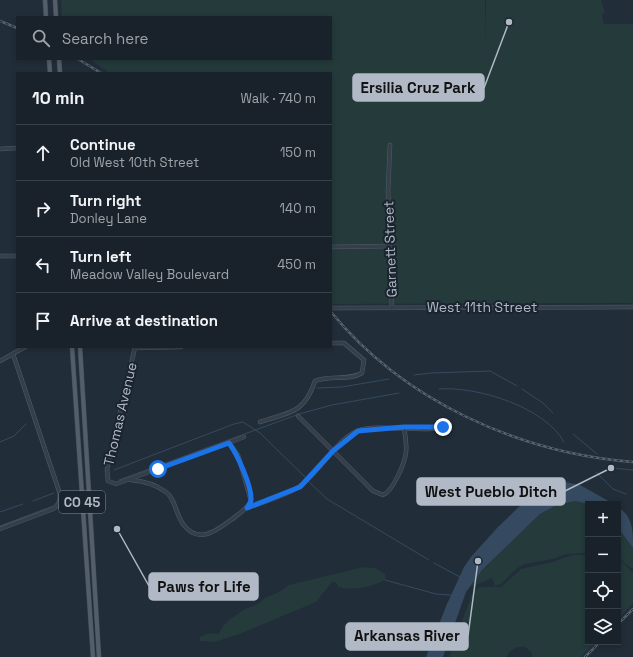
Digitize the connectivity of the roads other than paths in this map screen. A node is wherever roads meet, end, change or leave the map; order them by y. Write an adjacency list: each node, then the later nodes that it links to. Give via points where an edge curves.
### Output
1 (45, 0): 3 (main road)
2 (55, 0): 4 (main road)
3 (46, 16)
4 (56, 16)
5 (49, 60): 7 (main road)
6 (59, 60): 8 (main road)
7 (50, 72)
8 (60, 72)
9 (390, 145): 12 (street, Garnett Street)
10 (16, 148): 11 (street)
11 (0, 149)
12 (390, 246): 13 (street); 18 (street, Garnett Street)
13 (332, 247)
14 (0, 256): 15 (street)
15 (16, 256)
16 (633, 307): 18 (street, West 11th Street)
17 (332, 308): 18 (street, West 11th Street)
18 (392, 308)
19 (332, 343): 29 (street, via 344,343 364,360 362,373 357,376 323,378 315,381 310,398 299,408)
20 (23, 348): 24 (street)
21 (70, 348): 38 (main road, CO 45)
22 (80, 348): 39 (main road, CO 45)
23 (135, 348): 35 (street, Thomas Avenue, via 106,477 108,481 116,484)
24 (13, 354): 26 (street); 37 (street, via 60,494 58,505 53,509)
25 (0, 357): 26 (street)
26 (7, 357): 27 (street)
27 (0, 361)
28 (298, 416): 34 (street)
29 (260, 422)
30 (448, 425): 31 (street, via 437,428)
31 (404, 427): 34 (street, via 358,431); 34 (street, via 405,455 392,489 383,495 373,491)
32 (244, 437): 33 (street)
33 (229, 443): 35 (street); 36 (street, via 238,455 250,492 251,501)
34 (333, 451): 36 (street, via 300,487)
35 (130, 480): 36 (street, via 152,483 167,493 183,525 191,532 202,535 213,534)
36 (247, 508)
37 (0, 529)
38 (93, 657)
39 (99, 657)

